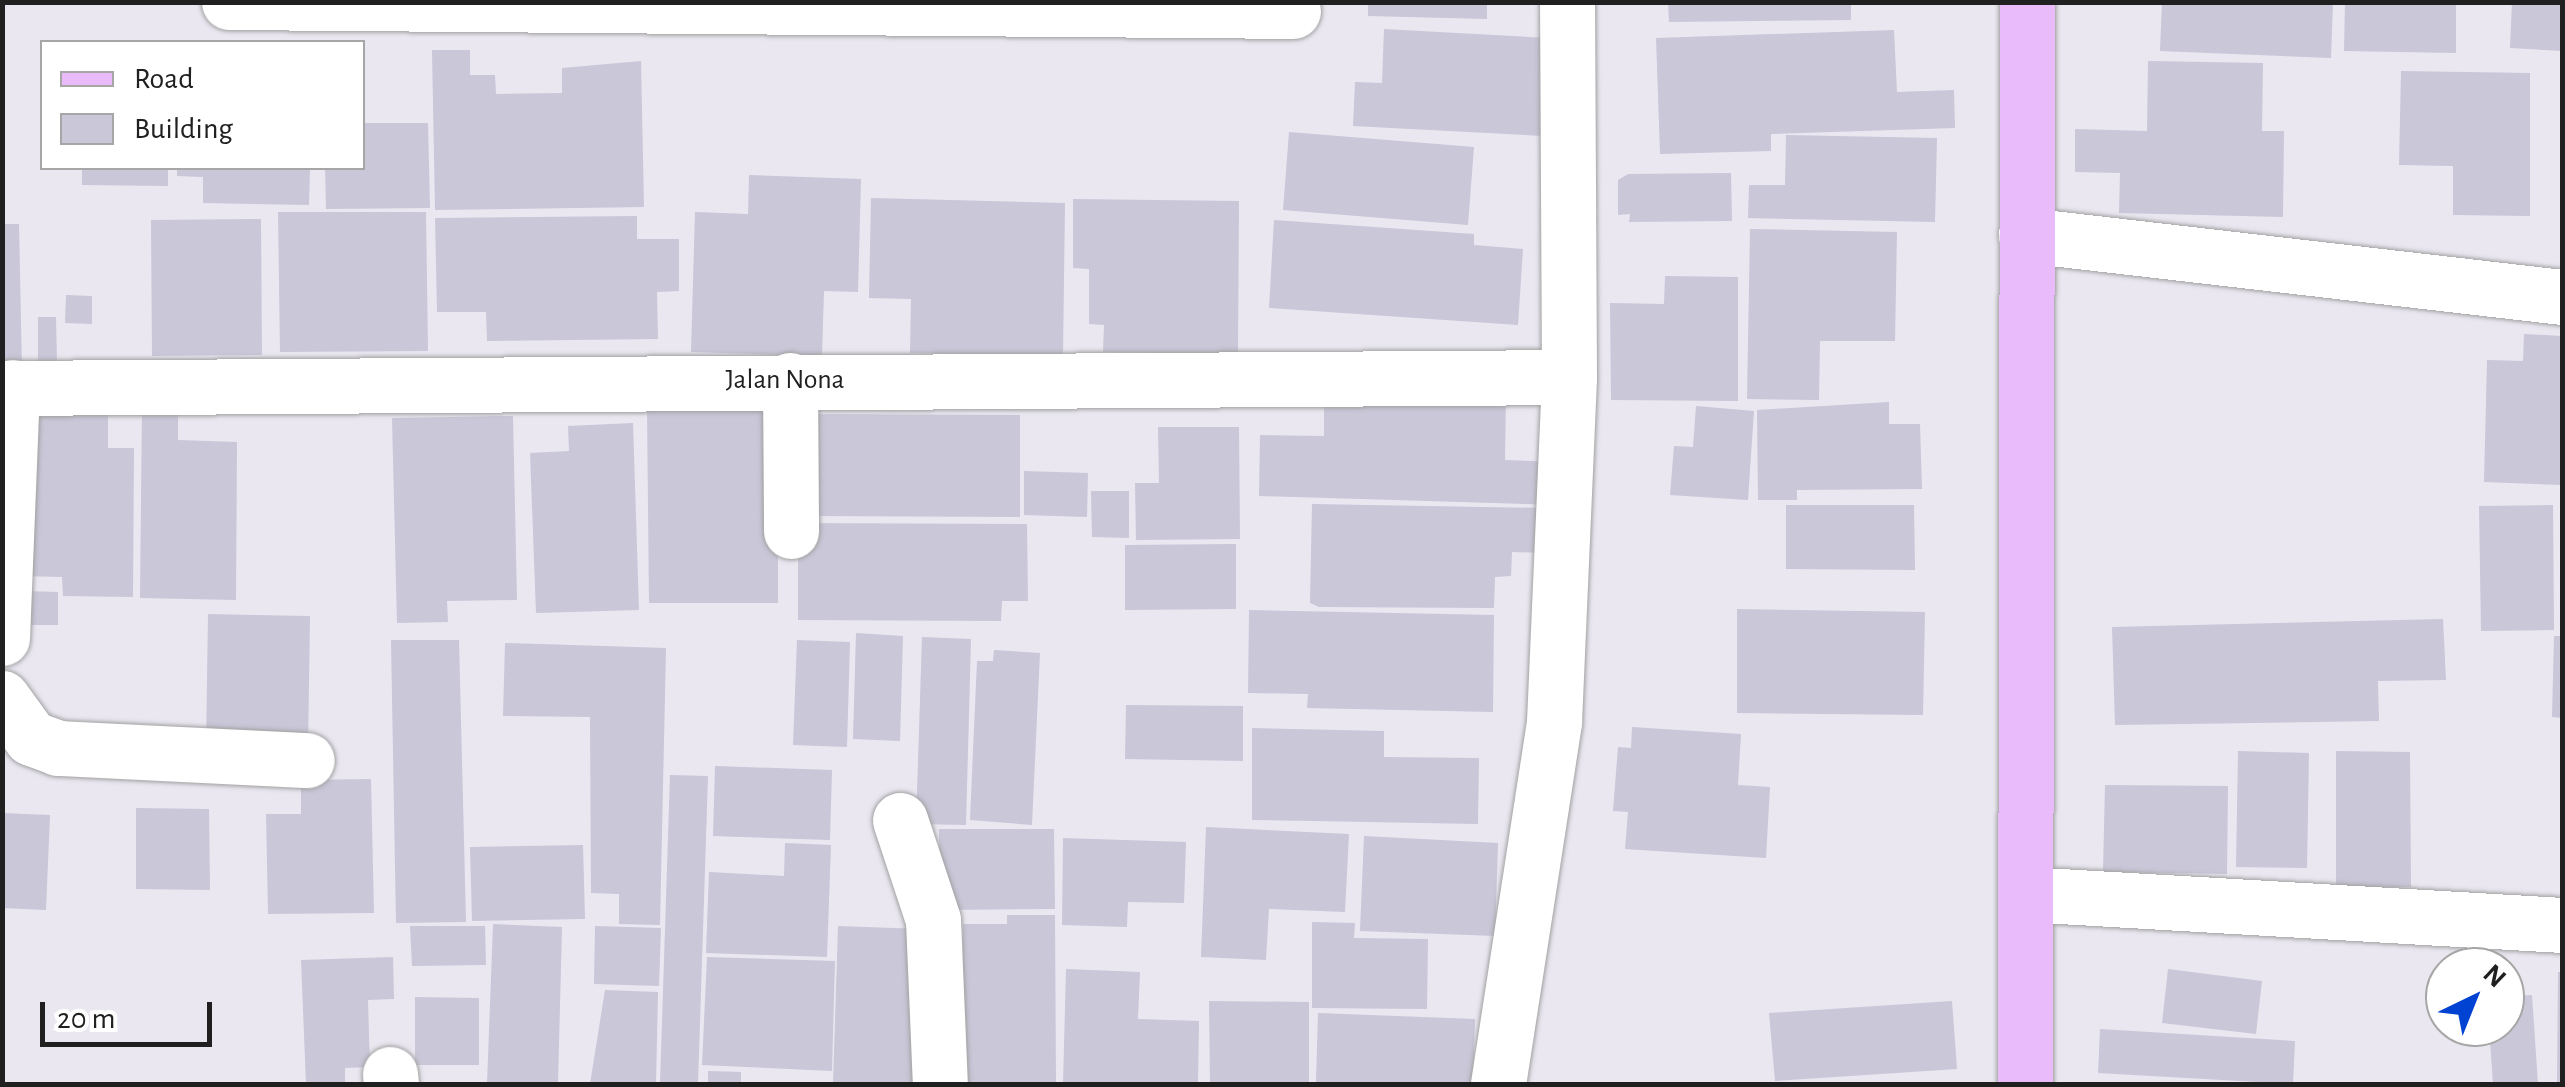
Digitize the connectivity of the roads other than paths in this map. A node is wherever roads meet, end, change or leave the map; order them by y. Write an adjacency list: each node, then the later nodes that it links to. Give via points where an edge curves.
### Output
1 (230, 2): 4 (street)
2 (1567, 2): 7 (street)
3 (2028, 2): 5 (street)
4 (1293, 11)
5 (2026, 235): 6 (street); 15 (street)
6 (2562, 297)
7 (1568, 376): 8 (street, Jalan Nona); 18 (street, via 1554,722)
8 (790, 380): 9 (street, Jalan Nona); 10 (street)
9 (7, 388): 11 (street)
10 (790, 531)
11 (2, 638)
12 (2, 698): 13 (street, via 31,738 58,748)
13 (308, 760)
14 (900, 820): 17 (street, via 933,920)
15 (2025, 894): 16 (street); 19 (street)
16 (2562, 925)
17 (940, 1084)
18 (1498, 1084)
19 (2025, 1084)

